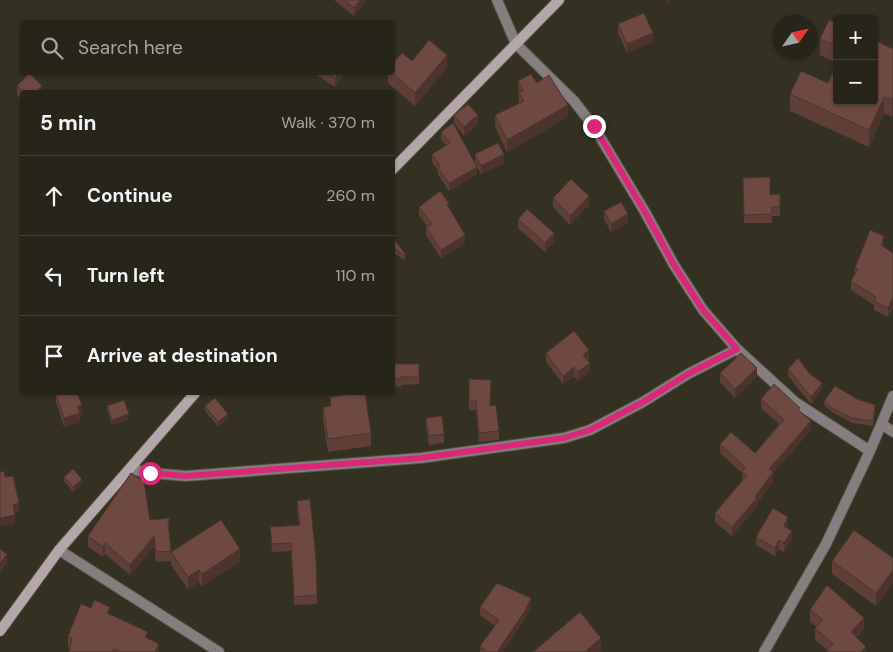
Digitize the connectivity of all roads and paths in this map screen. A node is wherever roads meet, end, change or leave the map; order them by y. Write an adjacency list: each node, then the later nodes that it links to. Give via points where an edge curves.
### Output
1 (497, 0): 3 (street)
2 (559, 0): 3 (main road)
3 (516, 44): 4 (main road); 5 (street, via 574,101 594,126 674,265 703,310)
4 (395, 167)
5 (737, 349): 10 (street, via 795,402); 11 (street, via 590,430 564,438 421,458 186,476)
6 (193, 395): 11 (main road)
7 (893, 396): 8 (street)
8 (882, 424): 9 (street); 10 (street)
9 (893, 432)
10 (870, 452): 15 (street, via 826,544)
11 (130, 469): 12 (main road)
12 (60, 550): 13 (main road); 14 (street)
13 (0, 631)
14 (219, 652)
15 (764, 652)

